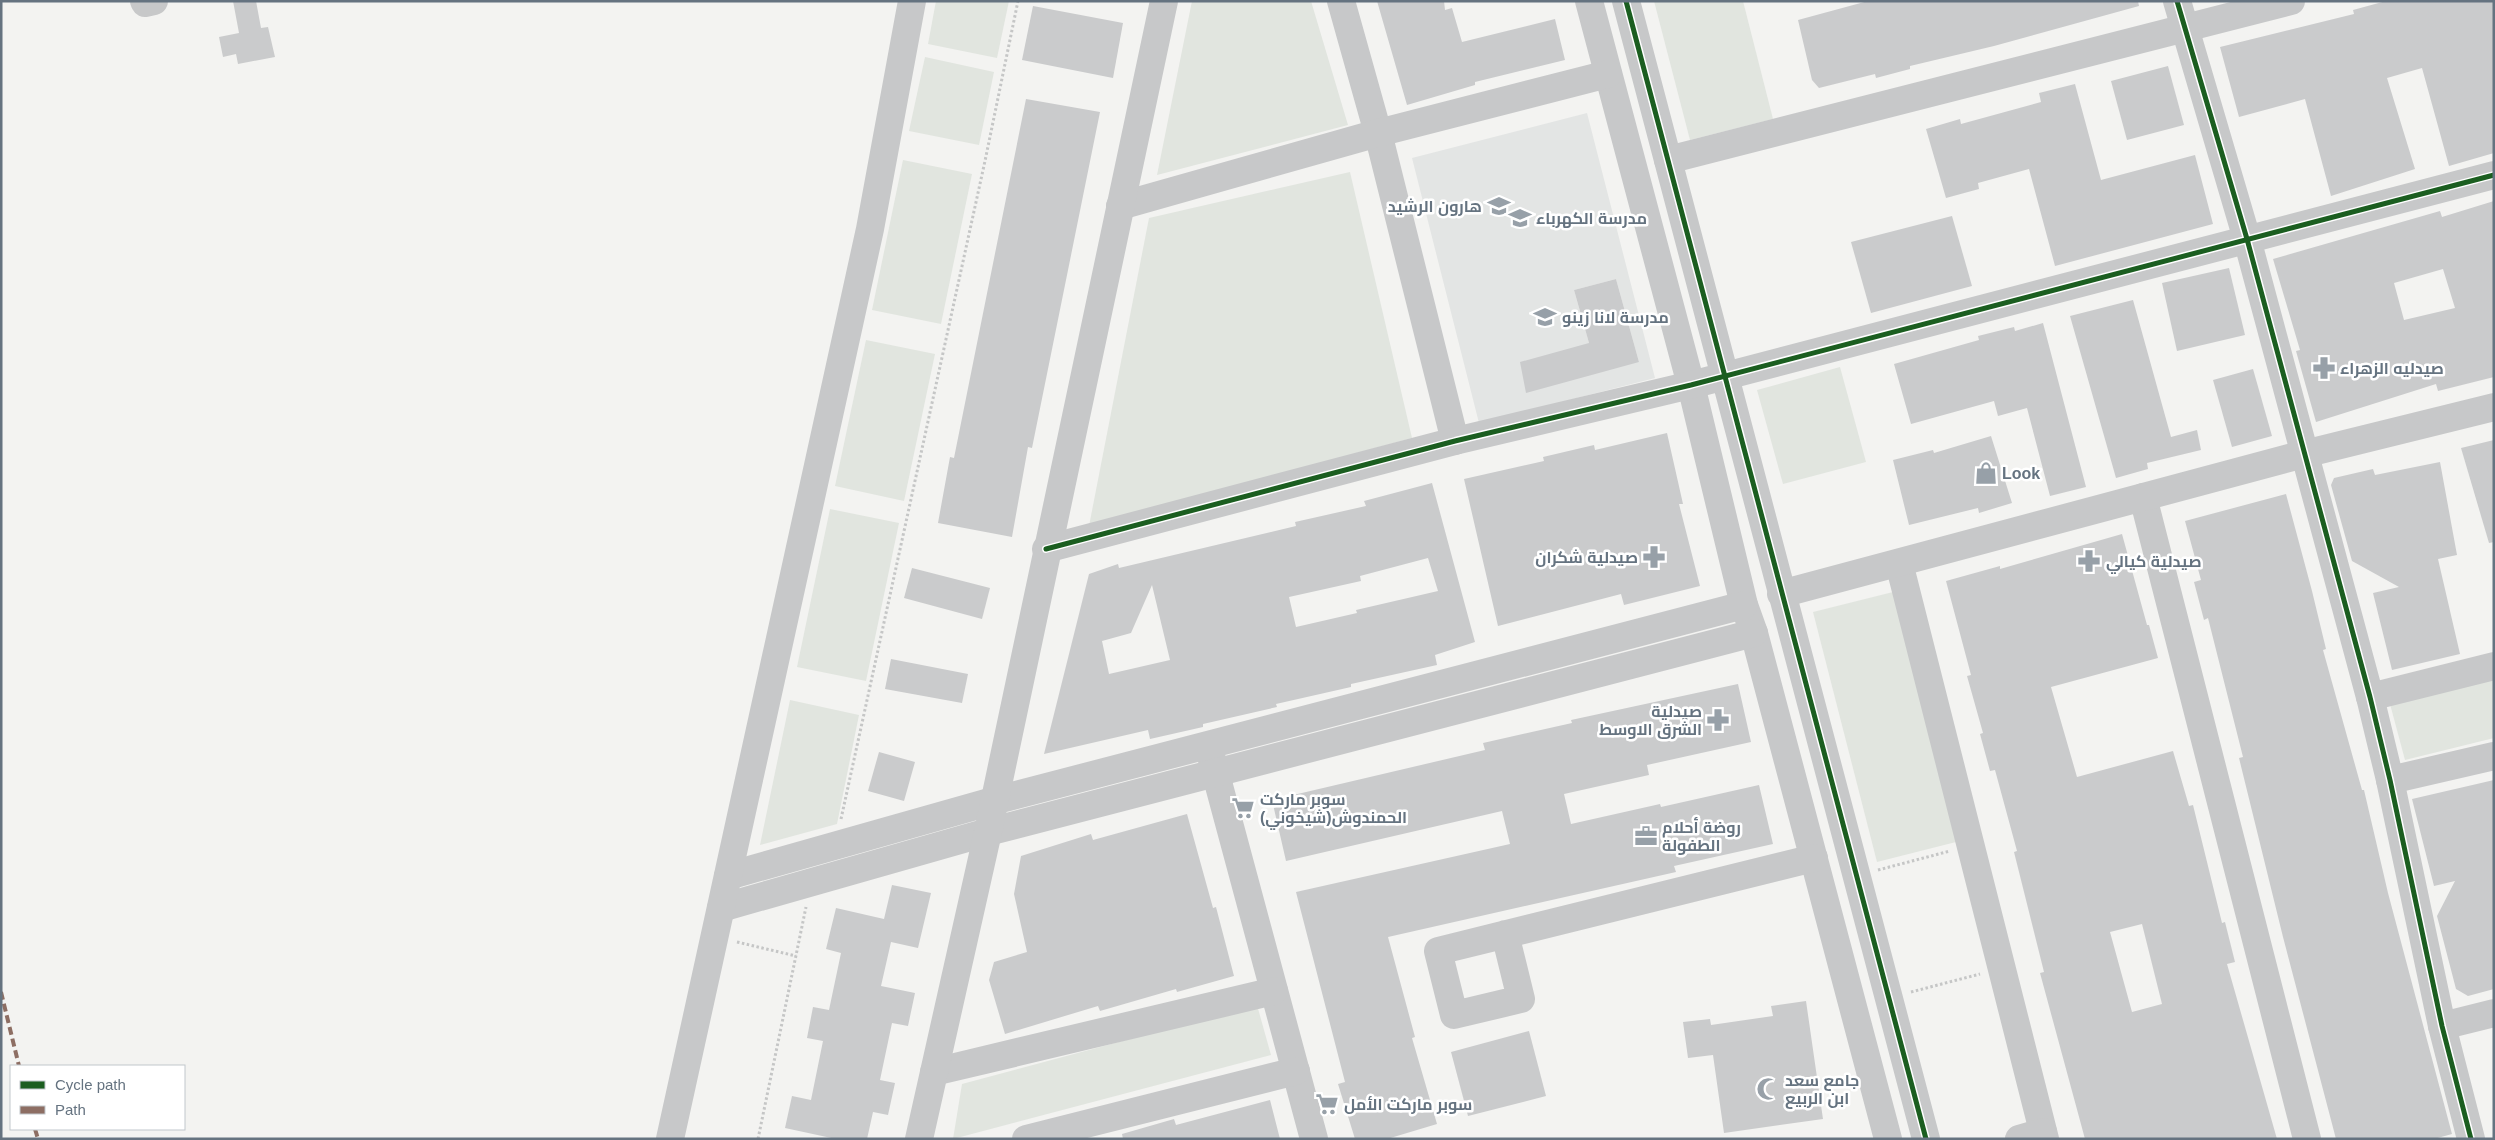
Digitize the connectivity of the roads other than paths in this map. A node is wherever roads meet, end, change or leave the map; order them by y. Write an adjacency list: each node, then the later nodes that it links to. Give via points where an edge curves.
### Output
1 (912, 1): 35 (street, via 870,229)
2 (1164, 1): 13 (street)
3 (1341, 1): 10 (street)
4 (1589, 1): 9 (street)
5 (1626, 1): 11 (street)
6 (2177, 1): 8 (street)
7 (2291, 1): 8 (street)
8 (2184, 29): 11 (street); 14 (street)
9 (1608, 74): 10 (street); 16 (street)
10 (1378, 133): 13 (street); 18 (street)
11 (1668, 160): 15 (street)
12 (2494, 175): 14 (street)
13 (1120, 206): 21 (street)
14 (2247, 239): 15 (street); 19 (street)
15 (1724, 376): 16 (street); 23 (street)
16 (1691, 385): 18 (street); 24 (street)
17 (2494, 407): 19 (street)
18 (1456, 441): 21 (street)
19 (2304, 454): 20 (street); 27 (street)
20 (2143, 497): 22 (street); 50 (street)
21 (1046, 549): 32 (street)
22 (1899, 563): 23 (street); 43 (street, via 2002,968)
23 (1781, 594): 49 (street)
24 (1744, 604): 25 (street); 28 (street)
25 (1754, 633): 30 (street); 34 (street)
26 (2494, 666): 27 (street)
27 (2370, 697): 31 (street)
28 (1208, 745): 30 (street); 32 (street)
29 (2494, 756): 31 (street)
30 (1216, 773): 33 (street); 38 (street)
31 (2390, 780): 40 (street)
32 (992, 801): 33 (street); 35 (street)
33 (988, 832): 36 (street); 42 (street)
34 (1814, 858): 37 (street); 48 (street)
35 (728, 876): 36 (street)
36 (721, 908): 44 (street)
37 (1505, 934)
38 (1274, 991): 41 (street); 42 (street)
39 (2494, 1013): 40 (street)
40 (2442, 1026): 51 (street)
41 (1296, 1071): 46 (street); 47 (street)
42 (934, 1072): 45 (street)
43 (2036, 1137)
44 (670, 1139)
45 (919, 1139)
46 (1026, 1139)
47 (1314, 1139)
48 (1888, 1139)
49 (1926, 1139)
50 (2307, 1139)
51 (2471, 1139)

